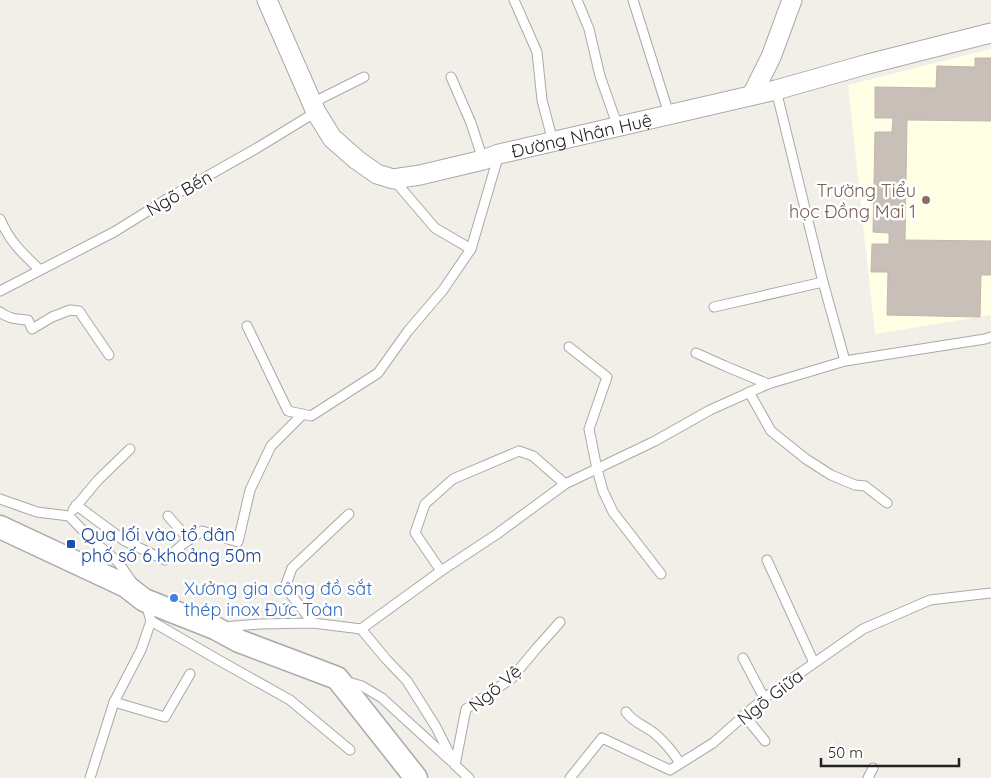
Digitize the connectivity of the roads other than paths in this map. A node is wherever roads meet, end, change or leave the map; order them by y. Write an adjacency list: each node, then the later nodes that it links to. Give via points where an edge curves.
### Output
1 (267, 0): 11 (street)
2 (514, 0): 14 (lane, via 537,52 542,100)
3 (578, 0): 13 (lane)
4 (633, 0): 12 (lane)
5 (792, 0): 10 (street, via 771,57)
6 (991, 32): 9 (street, Đường Nhân Huệ)
7 (364, 77): 11 (lane, Ngõ Bến)
8 (451, 77): 15 (lane, via 471,123)
9 (776, 90): 10 (street, Đường Nhân Huệ); 20 (lane)
10 (752, 95): 12 (street, Đường Nhân Huệ)
11 (314, 107): 16 (street, via 332,138 377,174); 19 (lane, Ngõ Bến, via 257,148 114,232)
12 (669, 114): 13 (street, Đường Nhân Huệ)
13 (618, 127): 14 (street, Đường Nhân Huệ)
14 (553, 142): 15 (street, Đường Nhân Huệ)
15 (491, 157): 16 (street, Đường Nhân Huệ); 18 (lane)
16 (393, 179): 18 (lane, via 434,228)
17 (0, 219): 19 (lane, via 17,248)
18 (470, 248): 32 (lane, via 443,290 378,373 311,416)
19 (40, 270): 21 (lane, Ngõ Bến)
20 (823, 282): 22 (lane); 29 (lane)
21 (0, 291)
22 (714, 308)
23 (0, 312): 28 (lane, via 14,319 28,320 32,329 70,310 79,311)
24 (247, 326): 32 (lane, via 288,411)
25 (991, 337): 29 (lane)
26 (569, 347): 34 (lane, via 607,377 589,429)
27 (696, 353): 30 (lane)
28 (110, 356)
29 (845, 361): 30 (lane)
30 (768, 384): 31 (lane)
31 (749, 392): 34 (lane); 37 (lane, via 771,431 831,475 866,486)
32 (303, 414): 43 (lane, via 271,446 250,490 238,542 202,531)
33 (130, 449): 38 (lane)
34 (597, 469): 35 (lane); 46 (lane, via 614,512)
35 (565, 484): 45 (lane); 45 (lane, via 533,456 519,451 453,479 424,504 415,534)
36 (0, 499): 40 (lane, via 37,512)
37 (887, 503)
38 (76, 505): 40 (lane); 43 (lane, via 126,541 165,560)
39 (349, 514): 50 (lane, via 292,568 285,587)
40 (69, 516): 48 (lane, via 118,562)
41 (168, 516): 43 (lane)
42 (0, 527): 48 (street, via 126,586)
43 (189, 540)
44 (767, 560): 54 (lane)
45 (441, 572): 52 (lane)
46 (661, 574)
47 (991, 593): 54 (lane, Ngõ Giữa, via 930,600 863,628)
48 (148, 610): 51 (street); 58 (lane, via 141,650); 62 (lane, via 222,662 290,700)
49 (560, 622): 64 (lane, Ngõ Vệ, via 511,679 466,709)
50 (313, 623): 51 (lane); 52 (lane)
51 (215, 628): 56 (street, via 239,641)
52 (361, 628): 64 (lane, via 407,681)
53 (743, 658): 57 (lane)
54 (814, 663): 57 (lane, Ngõ Giữa)
55 (190, 674): 58 (lane, via 165,717)
56 (337, 678): 64 (lane, via 362,686 382,698); 67 (street)
57 (764, 698): 60 (lane, Ngõ Giữa)
58 (114, 702): 66 (lane)
59 (626, 712): 63 (lane, via 654,733)
60 (744, 715): 61 (lane); 63 (lane, Ngõ Giữa, via 712,743)
61 (765, 741)
62 (350, 750)
63 (680, 763): 69 (lane, Ngõ Giữa, via 670,770 602,738)
64 (455, 765): 68 (lane)
65 (873, 768): 70 (lane)
66 (90, 778)
67 (416, 778)
68 (469, 778)
69 (570, 778)
70 (868, 778)

